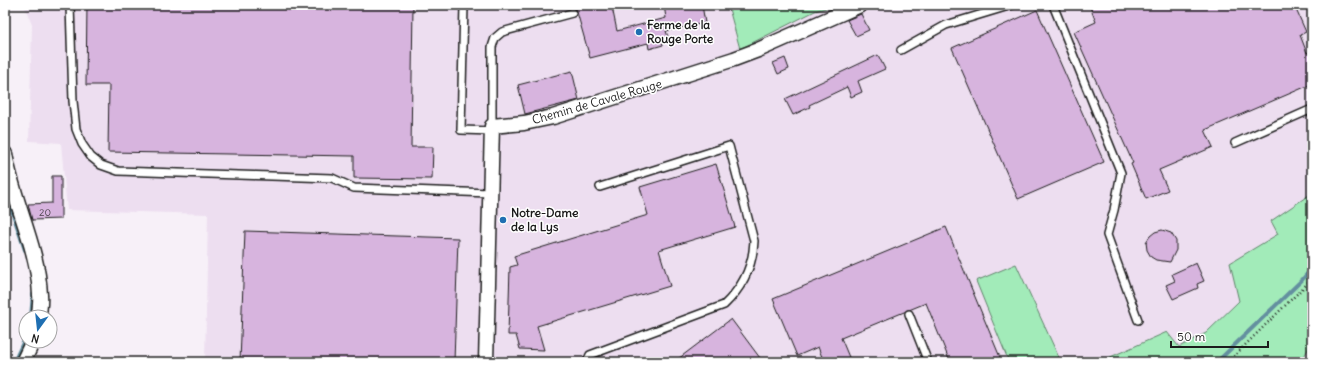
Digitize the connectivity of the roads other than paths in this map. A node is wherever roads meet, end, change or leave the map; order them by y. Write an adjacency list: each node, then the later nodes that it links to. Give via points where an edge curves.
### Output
1 (70, 5): 13 (lane, via 76,128 82,144 91,157 101,165 118,171 332,178 354,188)
2 (464, 5): 9 (lane, via 461,130)
3 (1012, 5): 7 (lane, via 946,25)
4 (1053, 5): 16 (lane, via 1121,173 1107,235)
5 (856, 6): 9 (street, Chemin de Cavale Rouge, via 734,59 553,117)
6 (572, 13): 9 (lane, via 502,32 495,38 492,47)
7 (901, 50)
8 (1312, 109): 10 (lane)
9 (492, 128): 13 (street)
10 (1235, 142)
11 (5, 154): 14 (street, via 36,263)
12 (600, 187): 20 (lane, via 729,146 754,241 754,252 744,280 724,305 590,355)
13 (490, 193): 19 (street)
14 (39, 309)
15 (909, 314): 21 (lane)
16 (1138, 320)
17 (29, 349): 18 (street)
18 (23, 362)
19 (486, 362)
20 (587, 362)
21 (928, 362)

